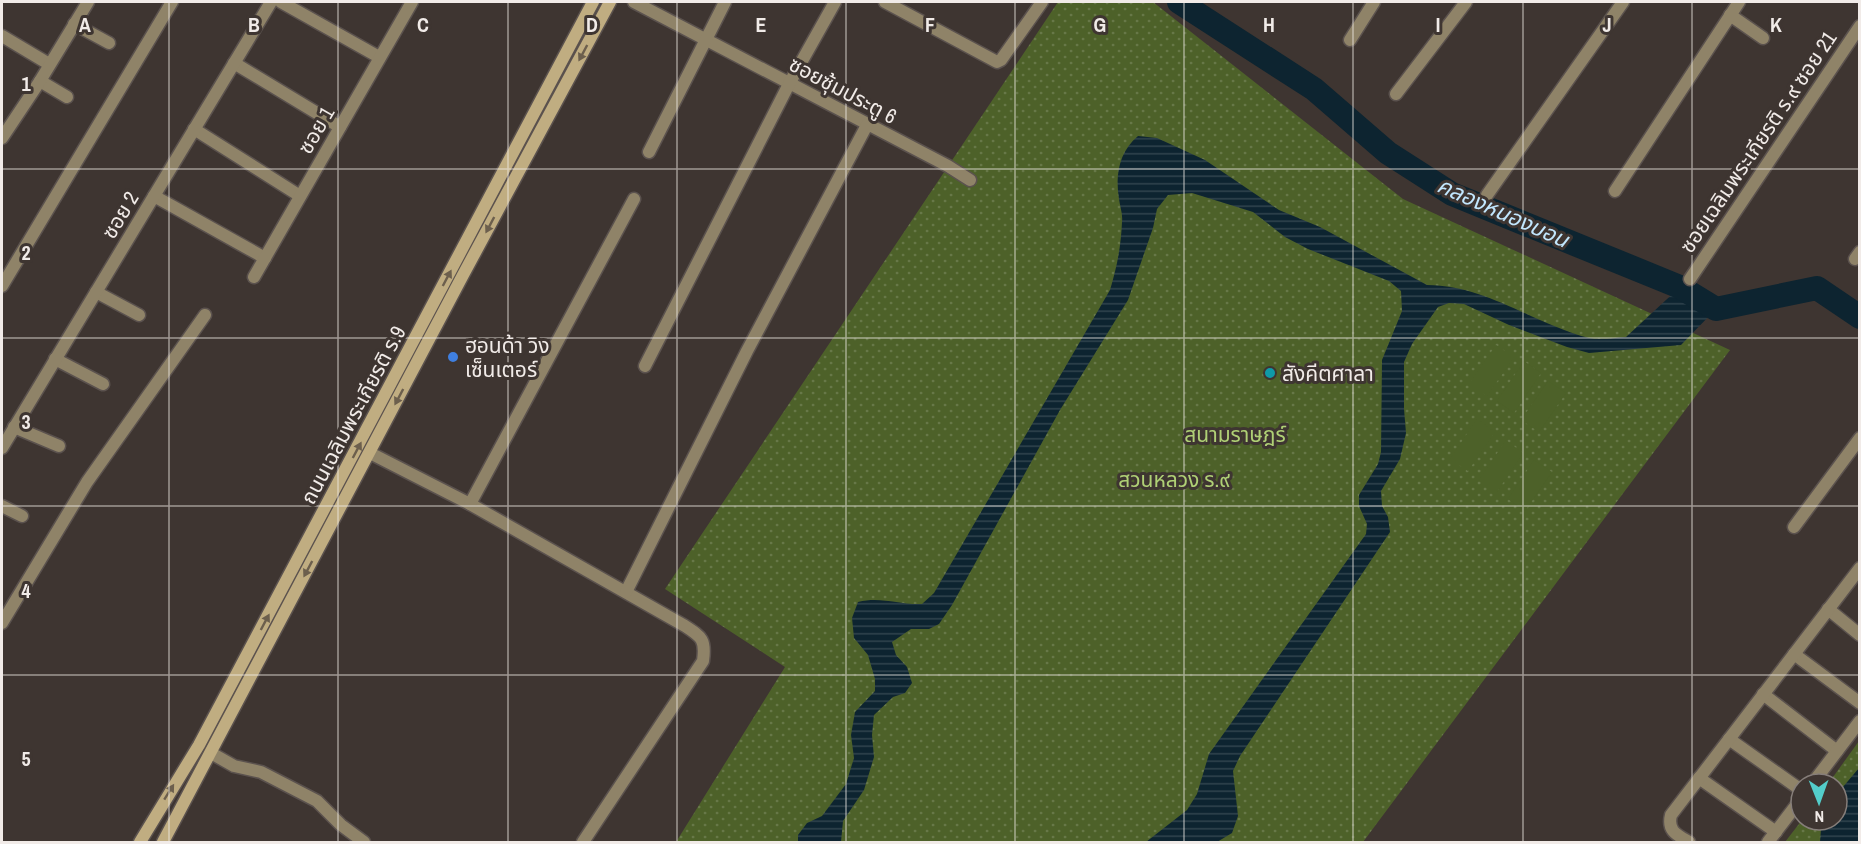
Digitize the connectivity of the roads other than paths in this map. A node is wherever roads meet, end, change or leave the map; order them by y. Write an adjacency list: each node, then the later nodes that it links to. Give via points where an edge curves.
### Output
1 (88, 2): 18 (street)
2 (172, 2): 46 (street)
3 (271, 2): 26 (street, ซอย 2)
4 (281, 2): 25 (street)
5 (412, 2): 25 (street, ซอย 1)
6 (593, 2): 79 (main road, ถนนเฉลิมพระเกียรติ ร.9, one-way to 6, via 199,745)
7 (610, 2): 57 (main road, ถนนเฉลิมพระเกียรติ ร.9, one-way to 57)
8 (634, 2): 22 (street, ซอยซุ้มประตู 6)
9 (725, 2): 22 (street)
10 (835, 2): 29 (street)
11 (885, 2): 12 (street, via 997,62)
12 (1042, 2)
13 (1374, 2): 23 (street)
14 (1466, 2): 30 (street)
15 (1623, 2): 39 (street)
16 (1739, 2): 17 (street)
17 (1730, 15): 21 (street); 38 (street)
18 (74, 24): 24 (street); 27 (street)
19 (1860, 26): 45 (street, ซอยเฉลิมพระเกียรติ ร.๙ ซอย 21)
20 (2, 36): 27 (street)
21 (1763, 38)
22 (705, 39): 29 (street, ซอยซุ้มประตู 6); 36 (street)
23 (1350, 40)
24 (109, 44)
25 (380, 57): 33 (street, ซอย 1)
26 (234, 63): 33 (street); 34 (street, ซอย 2)
27 (49, 64): 28 (street)
28 (40, 81): 31 (street); 35 (street)
29 (789, 84): 32 (street, ซอยซุ้มประตู 6); 51 (street)
30 (1396, 94)
31 (67, 97)
32 (867, 125): 37 (street, ซอยซุ้มประตู 6); 63 (street)
33 (340, 127): 41 (street, ซอย 1)
34 (194, 129): 40 (street, ซอย 2); 41 (street)
35 (2, 138)
36 (649, 152)
37 (970, 180)
38 (1615, 191)
39 (1486, 195)
40 (154, 196): 43 (street); 47 (street, ซอย 2)
41 (300, 196): 43 (street, ซอย 1)
42 (634, 199): 58 (street)
43 (265, 258): 44 (street, ซอย 1)
44 (254, 278)
45 (1690, 279)
46 (2, 286)
47 (96, 292): 48 (street); 50 (street, ซอย 2)
48 (139, 315)
49 (204, 315): 65 (street, via 87,482)
50 (55, 359): 52 (street); 53 (street, ซอย 2)
51 (645, 366)
52 (103, 384)
53 (14, 427): 55 (street); 56 (street, ซอย 2)
54 (1860, 438): 61 (street)
55 (59, 446)
56 (2, 448)
57 (370, 453): 58 (street); 73 (main road, ถนนเฉลิมพระเกียรติ ร.9, one-way to 73)
58 (470, 504): 63 (street)
59 (2, 506): 60 (street)
60 (22, 516)
61 (1794, 527)
62 (1859, 569): 64 (street)
63 (626, 592): 82 (street, via 700,636 705,647 703,661)
64 (1828, 609): 66 (street); 67 (street)
65 (2, 623)
66 (1860, 635)
67 (1794, 654): 68 (street); 69 (street)
68 (1764, 694): 71 (street); 72 (street)
69 (1860, 703)
70 (1860, 721): 72 (street)
71 (1729, 739): 75 (street); 76 (street)
72 (1837, 751): 74 (street)
73 (211, 753): 80 (main road, ถนนเฉลิมพระเกียรติ ร.9); 81 (street, via 234,766 261,772 317,801)
74 (1821, 772)
75 (1699, 778): 78 (street); 83 (street, via 1671,815 1669,824 1672,831)
76 (1789, 782)
77 (1789, 815): 78 (street)
78 (1772, 837)
79 (140, 843)
80 (163, 843)
81 (364, 843)
82 (583, 843)
83 (1689, 843)

